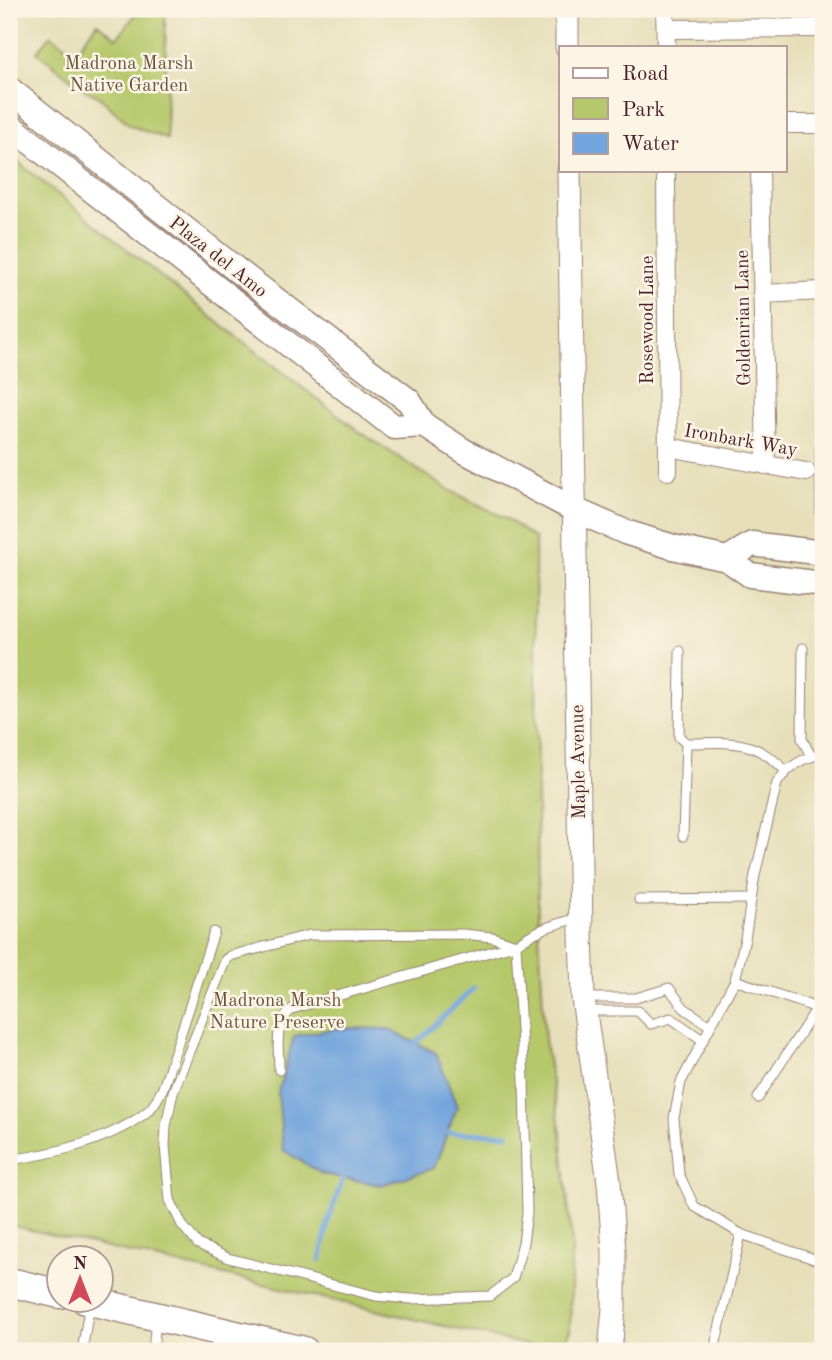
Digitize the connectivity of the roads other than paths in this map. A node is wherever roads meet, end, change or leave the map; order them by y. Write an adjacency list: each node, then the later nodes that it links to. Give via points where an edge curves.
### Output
1 (567, 9): 5 (street)
2 (666, 9): 4 (street)
3 (823, 28): 4 (street)
4 (666, 29): 6 (street)
5 (568, 46)
6 (666, 46)
7 (9, 89): 14 (main road, Plaza del Amo)
8 (786, 124): 9 (street)
9 (823, 124)
10 (9, 125): 16 (main road, Plaza del Amo)
11 (569, 172): 25 (street, Maple Avenue)
12 (666, 172): 20 (street, Rosewood Lane)
13 (760, 172): 17 (street, Goldenrian Lane)
14 (238, 271): 16 (main road); 18 (main road, Plaza del Amo, via 409,401)
15 (823, 287): 17 (street)
16 (222, 292): 18 (main road, Plaza del Amo, via 394,427)
17 (762, 294): 21 (street, Goldenrian Lane)
18 (424, 425): 25 (main road, Plaza del Amo)
19 (823, 446): 24 (lane)
20 (668, 447): 21 (street, Ironbark Way); 22 (street, Rosewood Lane)
21 (766, 465): 23 (street, Ironbark Way)
22 (668, 471)
23 (806, 472)
24 (822, 484): 26 (lane)
25 (575, 510): 27 (main road, Plaza del Amo, via 625,532); 38 (street, Maple Avenue)
26 (822, 553): 27 (main road, via 752,544); 28 (main road)
27 (727, 559): 28 (main road, Plaza del Amo, via 750,575)
28 (822, 584)
29 (803, 648): 32 (lane, via 802,739)
30 (680, 651): 31 (lane, via 679,737)
31 (686, 743): 34 (lane, via 746,743); 35 (lane)
32 (811, 755): 33 (lane); 34 (lane)
33 (823, 755)
34 (785, 770): 36 (lane, via 777,783)
35 (683, 836)
36 (751, 899): 37 (lane); 41 (lane)
37 (639, 900)
38 (580, 918): 40 (lane, via 545,927); 43 (street, Maple Avenue)
39 (214, 932): 49 (lane, via 163,1088 150,1110 99,1140)
40 (516, 945): 40 (lane, via 527,1213 513,1278 490,1296 376,1296 228,1258 198,1244 181,1225 170,1200 166,1126 173,1092 226,959 309,935 463,934); 47 (lane, via 292,1009 278,1029)
41 (734, 980): 44 (lane); 45 (lane)
42 (823, 984): 44 (lane)
43 (584, 1004): 45 (lane, via 636,998 669,988 684,1008); 46 (lane, via 638,1011 651,1024 671,1018); 62 (street, Maple Avenue, via 609,1182 614,1252)
44 (817, 1008): 48 (lane)
45 (710, 1026): 46 (lane)
46 (701, 1039): 50 (lane, via 681,1082 674,1118 679,1174 694,1206)
47 (279, 1069)
48 (758, 1098)
49 (9, 1160)
50 (741, 1234): 51 (lane); 57 (lane)
51 (823, 1262)
52 (9, 1282): 53 (main road)
53 (46, 1291)
54 (116, 1308): 56 (main road)
55 (86, 1314): 59 (lane)
56 (156, 1317): 58 (main road); 60 (lane)
57 (716, 1342)
58 (251, 1345): 61 (main road)
59 (82, 1351)
60 (153, 1351)
61 (304, 1351)
62 (610, 1351)

